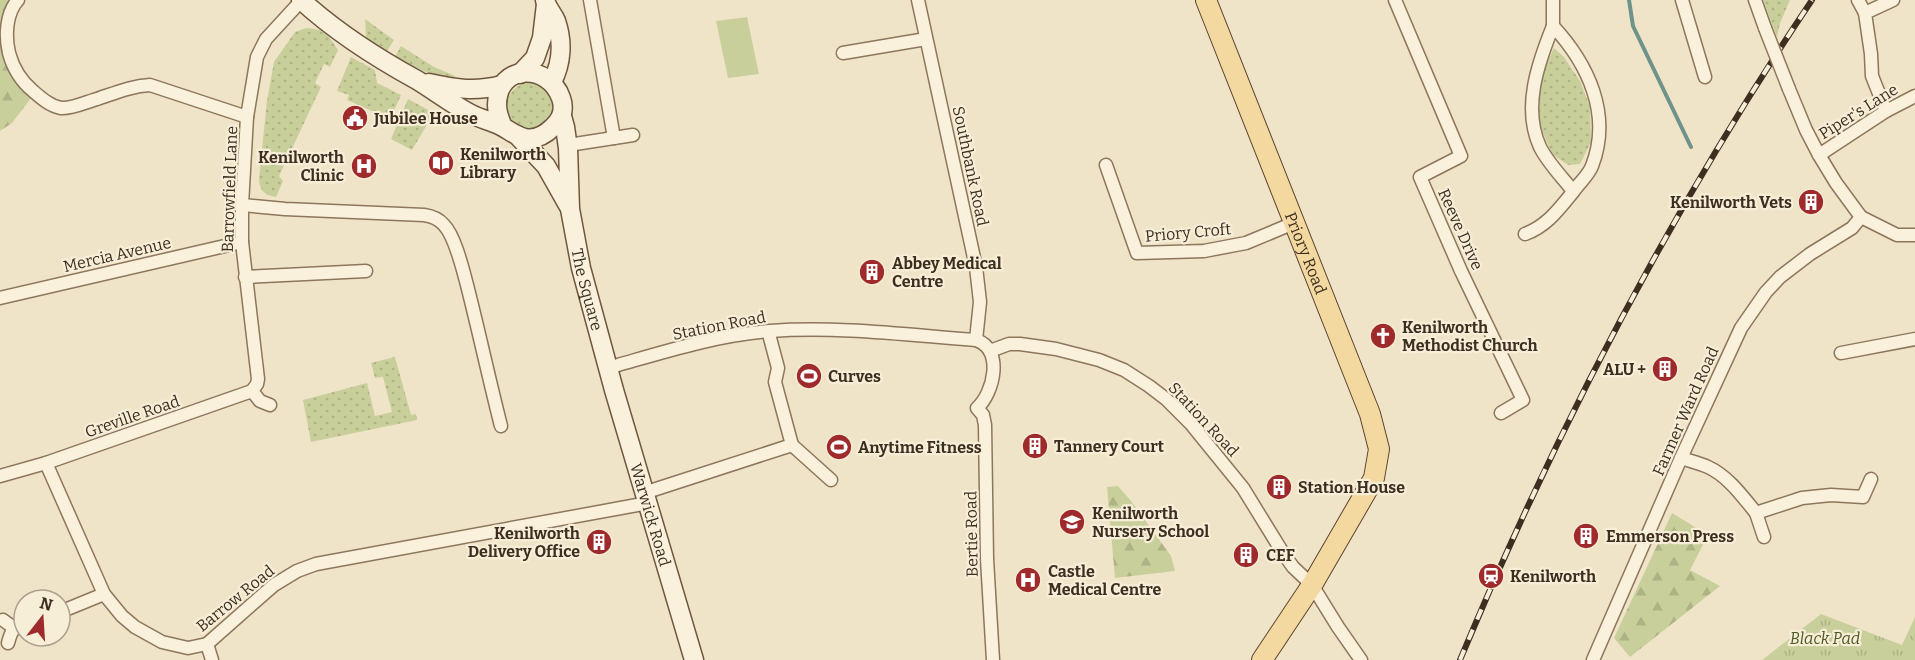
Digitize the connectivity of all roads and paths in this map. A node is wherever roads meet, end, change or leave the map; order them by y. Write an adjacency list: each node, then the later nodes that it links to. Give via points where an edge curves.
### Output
1 (18, 0): 25 (street, via 9,16 7,46 12,64 31,90 54,106 68,108 150,84)
2 (301, 0): 19 (main road, via 335,30); 25 (street, Barrowfield Lane, via 266,39 257,57)
3 (590, 0): 28 (street)
4 (918, 0): 15 (street, Southbank Road)
5 (1206, 0): 36 (main road, Priory Road)
6 (1395, 0): 51 (street, Reeve Drive, via 1461,156 1420,177 1523,400)
7 (1553, 0): 14 (street)
8 (1682, 0): 18 (street)
9 (1755, 0): 30 (street, bridge)
10 (1858, 0): 13 (street)
11 (1893, 0): 13 (street)
12 (546, 2): 17 (main road, via 542,38 535,58); 20 (main road, via 555,21 560,53)
13 (1865, 13): 23 (street, via 1872,76)
14 (1553, 26): 32 (street, via 1535,80 1534,130 1540,147); 32 (street, via 1588,75 1600,121 1592,167)
15 (926, 39): 16 (street); 45 (street, Southbank Road, via 976,267 980,302)
16 (843, 53)
17 (520, 74): 20 (main road, via 533,72); 21 (main road, via 512,75)
18 (1705, 77)
19 (416, 80): 21 (main road, via 478,90); 26 (main road, via 473,115)
20 (552, 82): 24 (main road, via 561,97)
21 (502, 85): 26 (main road, via 497,106)
22 (1915, 96): 23 (street, Piper's Lane)
23 (1886, 111): 30 (street, Piper's Lane)
24 (562, 112): 26 (main road, via 552,129 539,137 524,138); 34 (main road, The Square, via 568,148)
25 (247, 117): 33 (street, Barrowfield Lane)
26 (510, 131): 34 (main road, The Square, via 546,166)
27 (633, 135): 28 (street)
28 (614, 138): 29 (street)
29 (575, 144)
30 (1819, 155): 35 (street)
31 (1106, 165): 36 (street, Priory Croft, via 1137,253 1204,250 1246,243)
32 (1573, 191): 37 (street, via 1551,218)
33 (242, 205): 39 (street, Barrowfield Lane); 52 (street, via 424,215 445,225 464,273)
34 (570, 209): 48 (main road, The Square, via 581,268)
35 (1861, 217): 38 (street, via 1897,235); 54 (street, Farmer Ward Road, via 1852,228 1780,277 1755,306 1736,336)
36 (1294, 223): 62 (main road, Priory Road, via 1376,431 1379,449 1371,483)
37 (1525, 234)
38 (1915, 234)
39 (242, 242): 41 (street, Barrowfield Lane); 42 (street, Mercia Avenue)
40 (366, 271): 41 (street)
41 (245, 277): 49 (street, Barrowfield Lane, via 258,379)
42 (0, 298)
43 (770, 338): 53 (street)
44 (1915, 339): 47 (street)
45 (976, 340): 46 (street); 48 (street, Station Road, via 816,329 770,331)
46 (990, 351): 62 (street, Station Road, via 1009,344 1056,350 1099,360 1149,386 1191,424 1218,456 1293,567); 72 (street, Bertie Road, via 990,390 977,408 985,425)
47 (1841, 353)
48 (613, 366): 59 (main road, Warwick Road)
49 (252, 391): 50 (street); 55 (street, Greville Road)
50 (270, 405)
51 (1501, 413)
52 (501, 426)
53 (792, 446): 58 (street); 59 (street, Barrow Road)
54 (1681, 458): 60 (street, via 1723,477); 75 (street, Farmer Ward Road)
55 (46, 463): 56 (street, Greville Road); 63 (street, Barrow Road)
56 (0, 477)
57 (1871, 479): 60 (street, via 1862,501 1831,495 1802,498)
58 (831, 480)
59 (650, 496): 69 (street, Barrow Road, via 316,564 274,585); 71 (main road, Warwick Road)
60 (1756, 513): 61 (street)
61 (1764, 537)
62 (1312, 585): 73 (main road, Priory Road); 74 (street, Station Road)
63 (104, 594): 64 (street); 69 (street, Barrow Road, via 122,616 155,638 188,648)
64 (72, 607)
65 (3, 620): 66 (street)
66 (12, 623)
67 (12, 631): 68 (street)
68 (8, 643)
69 (207, 644): 70 (street)
70 (212, 660)
71 (694, 660)
72 (993, 660)
73 (1262, 660)
74 (1361, 660)
75 (1593, 660)

